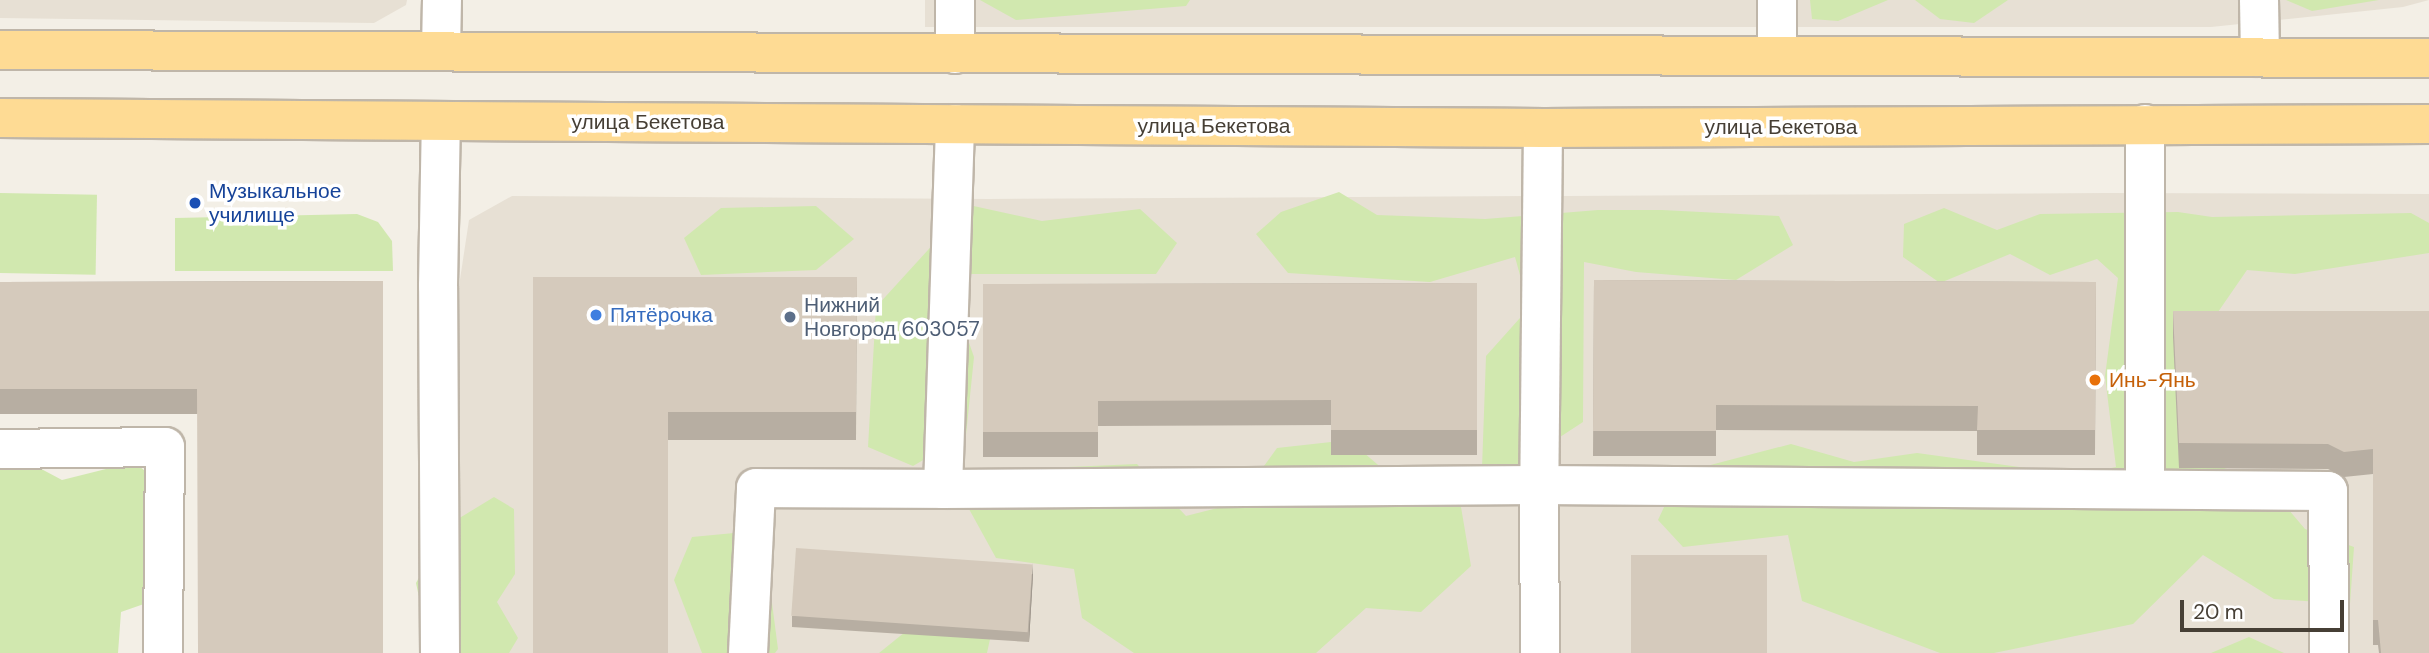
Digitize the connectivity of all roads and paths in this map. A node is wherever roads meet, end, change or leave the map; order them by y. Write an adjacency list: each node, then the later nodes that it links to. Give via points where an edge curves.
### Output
1 (442, 0): 6 (street)
2 (955, 0): 7 (street)
3 (1777, 0): 8 (street)
4 (2259, 0): 9 (street)
5 (0, 50): 6 (main road)
6 (441, 51): 7 (main road)
7 (955, 54): 8 (main road)
8 (1777, 56): 9 (main road)
9 (2260, 57): 10 (main road)
10 (2429, 58)
11 (0, 118): 12 (main road, улица Бекетова)
12 (441, 122): 13 (main road, улица Бекетова); 22 (street)
13 (955, 124): 16 (main road, улица Бекетова); 19 (street)
14 (2146, 124): 15 (main road, улица Бекетова); 16 (main road, улица Бекетова); 20 (street)
15 (2429, 124)
16 (1543, 128): 18 (street)
17 (0, 450): 21 (street, via 165,447)
18 (1539, 485): 19 (street); 20 (street); 24 (street)
19 (943, 489): 23 (street, via 755,488)
20 (2145, 489): 25 (street, via 2328,491)
21 (163, 653)
22 (440, 653)
23 (748, 653)
24 (1540, 653)
25 (2329, 653)

